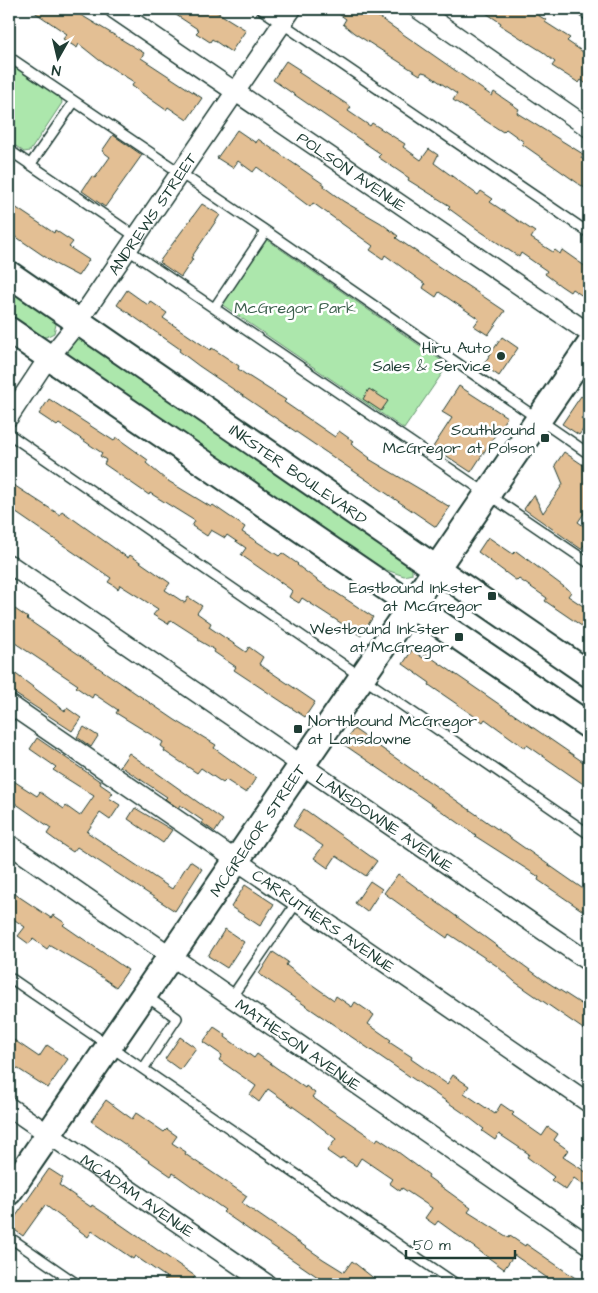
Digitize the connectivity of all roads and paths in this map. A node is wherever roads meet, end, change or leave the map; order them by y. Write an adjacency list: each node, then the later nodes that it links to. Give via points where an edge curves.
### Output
1 (114, 9): 8 (street, POLSON AVENUE)
2 (261, 9): 5 (lane)
3 (418, 9): 10 (street)
4 (579, 9): 6 (lane)
5 (287, 16): 8 (street, ANDREWS STREET); 15 (lane)
6 (589, 16)
7 (9, 58): 9 (lane)
8 (234, 92): 13 (street, ANDREWS STREET); 21 (street, POLSON AVENUE)
9 (74, 102): 12 (lane); 13 (lane)
10 (589, 128)
11 (9, 150): 12 (lane)
12 (30, 165): 16 (lane)
13 (179, 172): 14 (lane); 16 (street, ANDREWS STREET)
14 (266, 231): 18 (lane); 25 (lane)
15 (589, 233)
16 (131, 242): 18 (lane); 19 (street, ANDREWS STREET)
17 (9, 274): 19 (main road, INKSTER BOULEVARD)
18 (215, 307): 28 (lane)
19 (78, 322): 23 (street, ANDREWS STREET); 31 (main road, INKSTER BOULEVARD)
20 (9, 330): 23 (main road)
21 (589, 333)
22 (589, 346): 25 (main road, MCGREGOR STREET)
23 (49, 358): 24 (street, ANDREWS STREET); 32 (main road)
24 (9, 417)
25 (538, 420): 27 (lane); 28 (main road, MCGREGOR STREET)
26 (9, 434): 34 (lane)
27 (589, 454)
28 (488, 494): 29 (lane); 31 (main road, MCGREGOR STREET)
29 (589, 561)
30 (9, 564): 37 (street, LANSDOWNE AVENUE)
31 (436, 570): 32 (main road, MCGREGOR STREET); 33 (main road, INKSTER BOULEVARD)
32 (413, 605): 34 (main road, MCGREGOR STREET); 36 (main road)
33 (589, 674)
34 (362, 678): 37 (main road, MCGREGOR STREET); 38 (lane)
35 (9, 704): 40 (street, CARRUTHERS AVENUE)
36 (589, 726)
37 (302, 764): 40 (main road, MCGREGOR STREET); 43 (street, LANSDOWNE AVENUE)
38 (589, 834)
39 (9, 844): 42 (street, MATHESON AVENUE)
40 (235, 860): 41 (street, CARRUTHERS AVENUE); 42 (main road, MCGREGOR STREET)
41 (297, 902): 46 (lane); 49 (street, CARRUTHERS AVENUE)
42 (169, 955): 45 (main road, MCGREGOR STREET); 46 (street, MATHESON AVENUE)
43 (589, 962)
44 (9, 977): 47 (lane)
45 (143, 994): 47 (main road, MCGREGOR STREET); 48 (lane, via 177,1018)
46 (231, 998): 54 (street, MATHESON AVENUE)
47 (109, 1046): 48 (lane); 51 (main road, MCGREGOR STREET)
48 (143, 1069): 57 (lane)
49 (589, 1103)
50 (9, 1107): 51 (street, MCADAM AVENUE)
51 (48, 1134): 52 (main road, MCGREGOR STREET); 56 (street, MCADAM AVENUE)
52 (9, 1192)
53 (9, 1237): 55 (lane)
54 (589, 1245)
55 (77, 1284)
56 (267, 1284)
57 (456, 1284)

